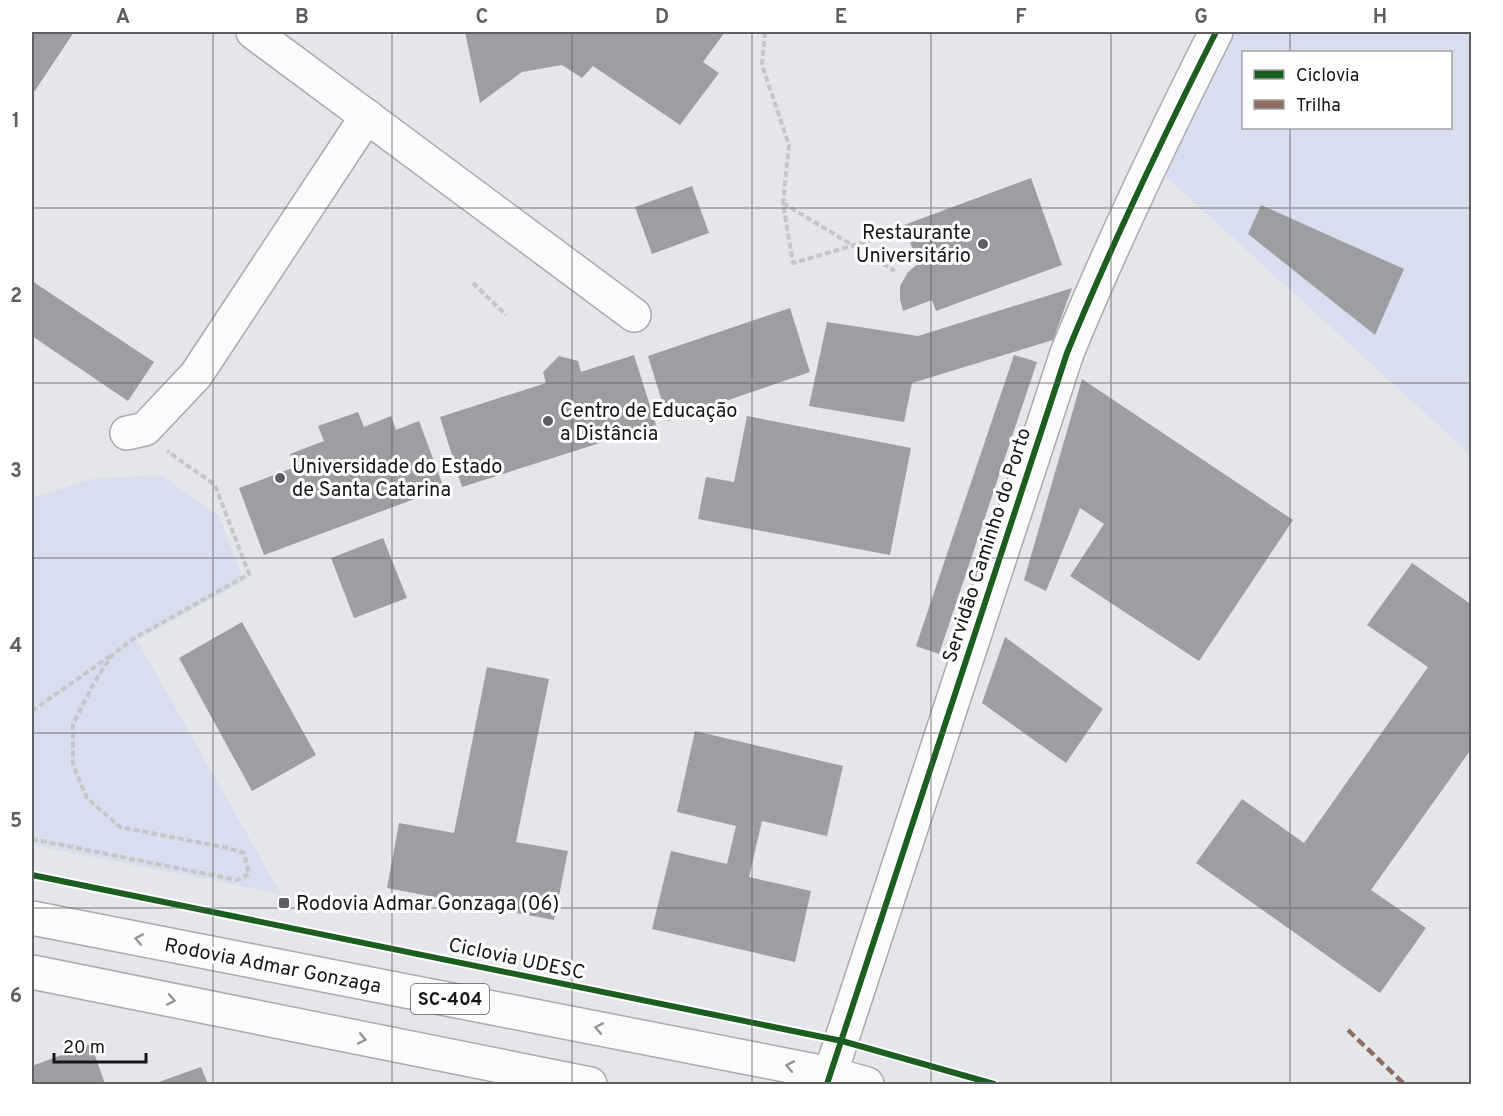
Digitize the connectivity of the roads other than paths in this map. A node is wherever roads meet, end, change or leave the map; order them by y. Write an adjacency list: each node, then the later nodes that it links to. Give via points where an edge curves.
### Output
1 (253, 32): 3 (main road)
2 (1216, 32): 8 (main road, Servidão Caminho do Porto, via 1157,149 1067,352)
3 (367, 116): 4 (main road); 5 (main road, via 196,375 145,429)
4 (634, 315)
5 (127, 434)
6 (32, 918): 8 (main road, Rodovia Admar Gonzaga / SC-404, one-way to 6)
7 (32, 972): 9 (main road, one-way to 9)
8 (829, 1079): 10 (main road, Rodovia Admar Gonzaga / SC-404)
9 (590, 1084)
10 (867, 1084)

